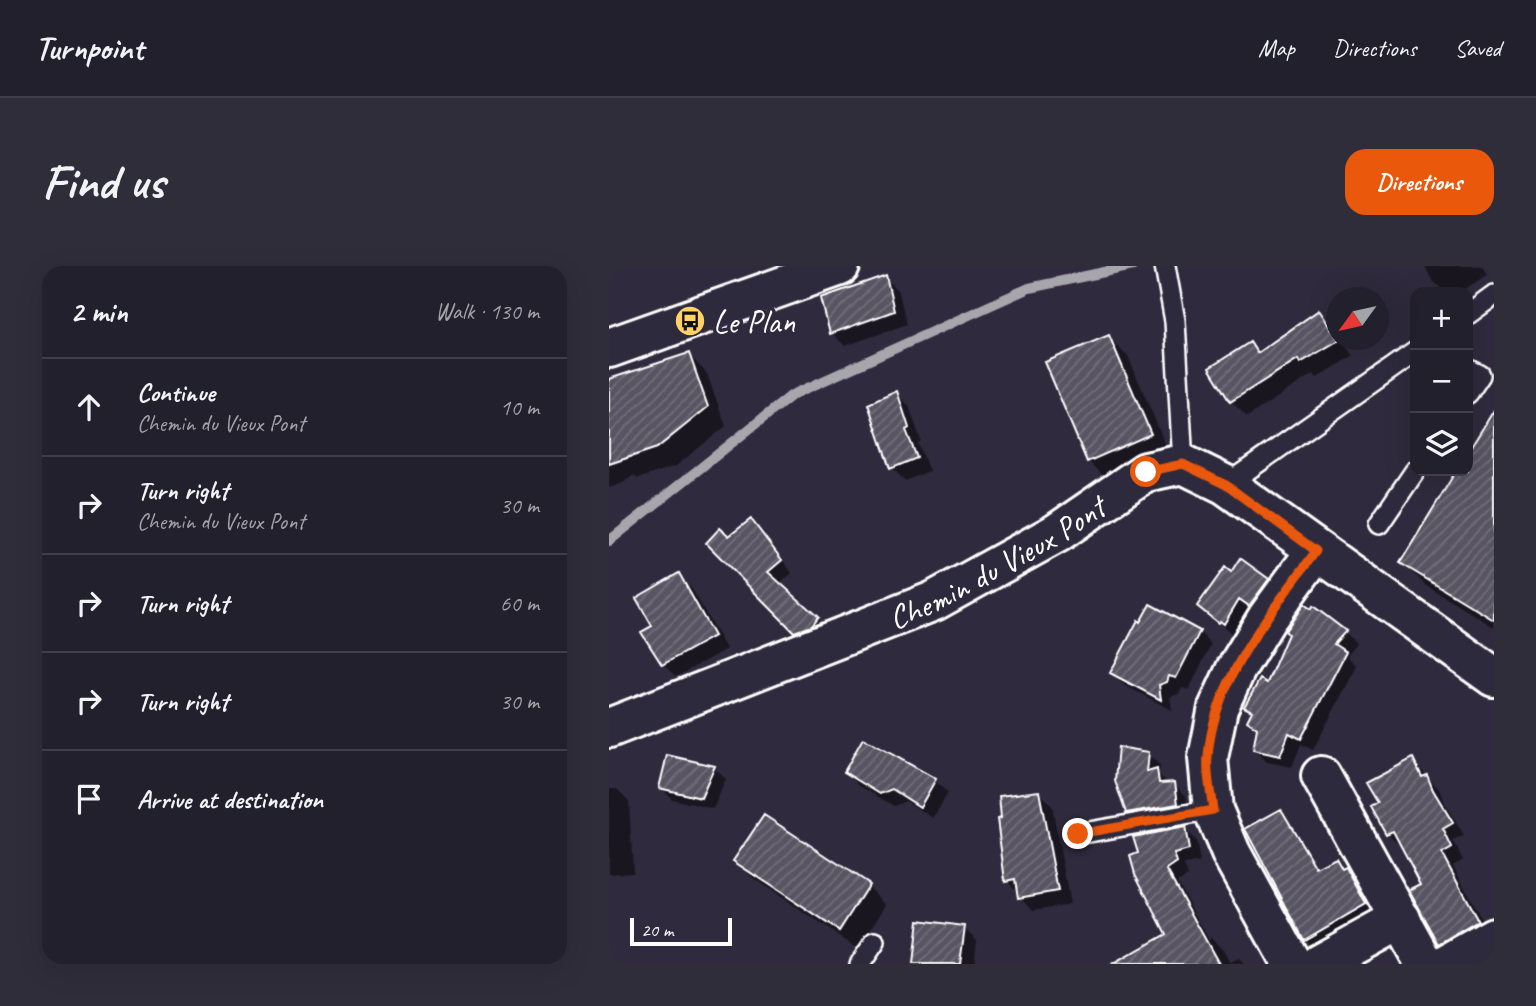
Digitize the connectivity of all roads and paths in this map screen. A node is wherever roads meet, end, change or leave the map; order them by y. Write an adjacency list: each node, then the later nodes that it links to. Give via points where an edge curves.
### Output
1 (840, 266): 5 (street)
2 (1165, 266): 9 (lane, via 1175,320)
3 (1494, 295): 4 (lane)
4 (1473, 310)
5 (609, 348)
6 (1410, 356): 11 (lane)
7 (1473, 372): 8 (lane, via 1480,375)
8 (1473, 386)
9 (1183, 464): 11 (street); 15 (street, Chemin du Vieux Pont, via 1146,472 1057,533 934,601)
10 (1412, 476): 12 (lane)
11 (1226, 485): 13 (street)
12 (1379, 524)
13 (1316, 551): 14 (street); 17 (street, via 1261,628 1218,708 1207,758)
14 (1494, 677)
15 (609, 728)
16 (1321, 776): 19 (street)
17 (1213, 810): 18 (lane); 23 (street, via 1231,853)
18 (1078, 834)
19 (1401, 919): 24 (street); 25 (street)
20 (1494, 937): 26 (street)
21 (875, 942): 22 (lane)
22 (860, 964)
23 (1292, 964)
24 (1319, 964)
25 (1425, 964)
26 (1447, 964)

